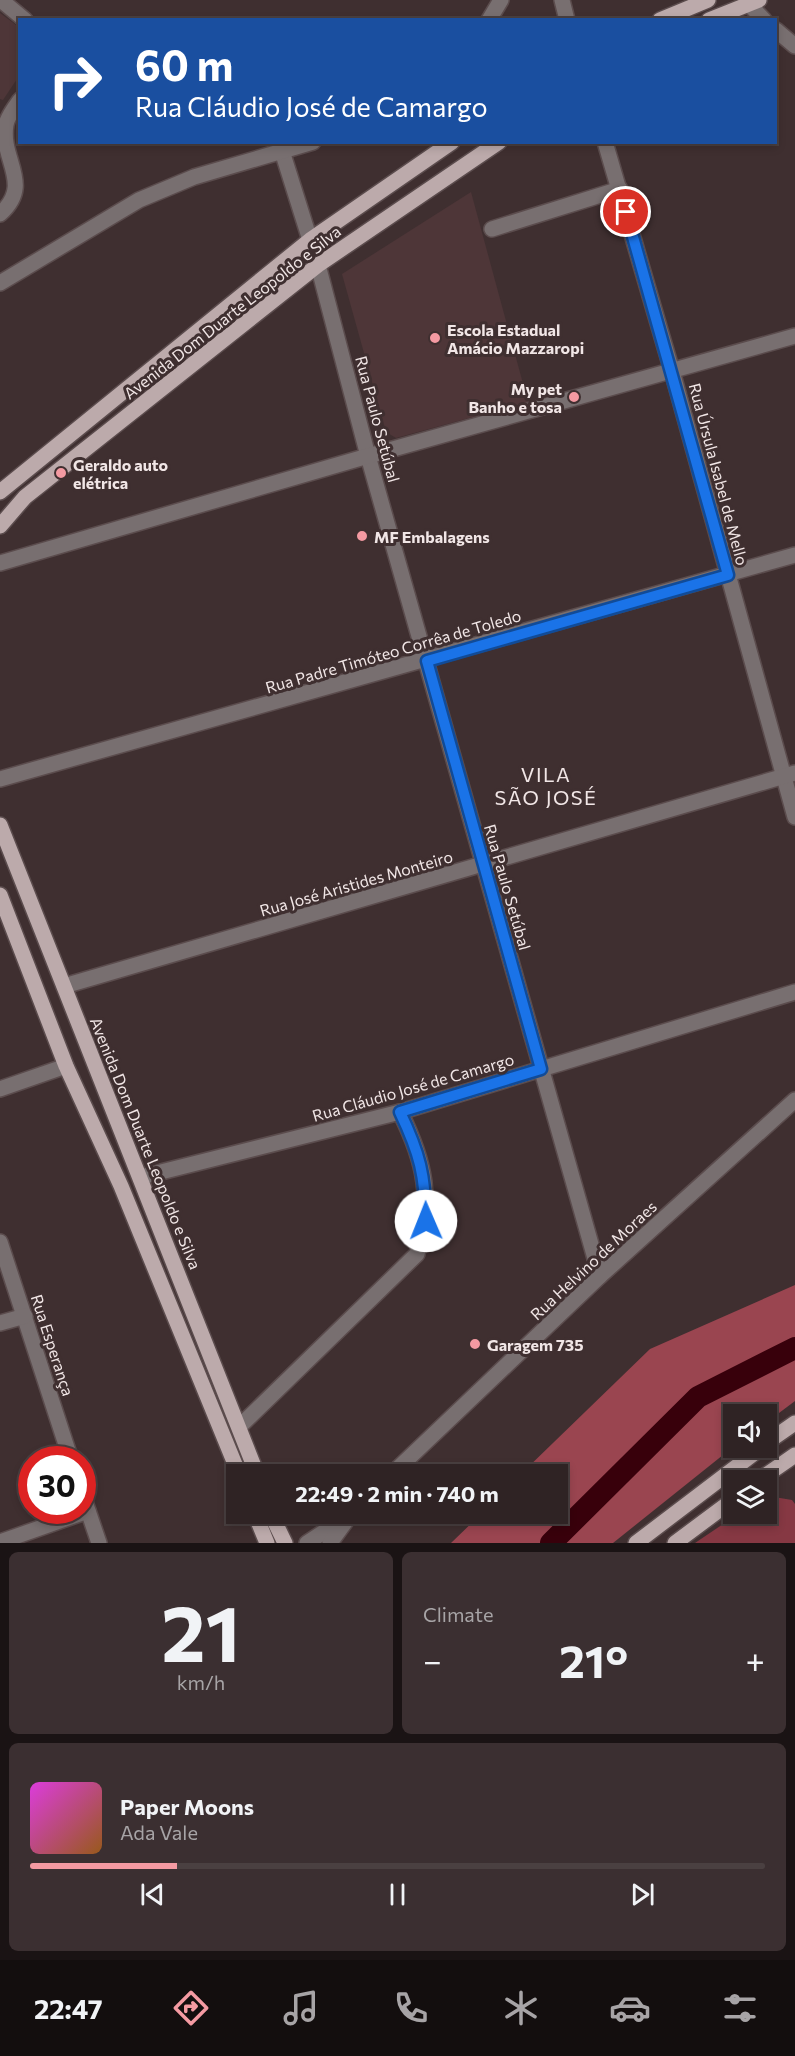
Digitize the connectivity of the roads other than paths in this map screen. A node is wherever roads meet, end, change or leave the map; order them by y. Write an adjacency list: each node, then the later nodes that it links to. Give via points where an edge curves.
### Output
1 (1, 0): 6 (street)
2 (501, 0): 7 (street)
3 (562, 0): 8 (street)
4 (708, 0): 9 (main road)
5 (754, 2): 10 (main road); 11 (street)
6 (23, 18)
7 (490, 18)
8 (566, 18)
9 (665, 18)
10 (714, 18)
11 (763, 18)
12 (777, 31): 13 (street)
13 (795, 46)
14 (18, 103): 21 (street, via 6,124 6,149 16,186 8,207)
15 (307, 144): 19 (street)
16 (449, 144): 23 (main road, Avenida Dom Duarte Leopoldo e Silva)
17 (496, 144): 24 (main road, Avenida Dom Duarte Leopoldo e Silva)
18 (606, 144): 20 (street, Rua Úrsula Isabel de Mello)
19 (282, 152): 23 (street); 25 (street, via 194,177 139,200)
20 (620, 189): 22 (street); 29 (street, Rua Úrsula Isabel de Mello)
21 (0, 214)
22 (492, 229)
23 (310, 240): 26 (main road, Avenida Dom Duarte Leopoldo e Silva)
24 (318, 265): 27 (main road, Avenida Dom Duarte Leopoldo e Silva); 30 (street, Rua Paulo Setúbal)
25 (0, 283)
26 (232, 303): 27 (main road); 31 (main road, Avenida Dom Duarte Leopoldo e Silva)
27 (247, 321): 32 (main road, Avenida Dom Duarte Leopoldo e Silva, via 25,497)
28 (795, 336): 29 (street)
29 (672, 371): 30 (street); 35 (street, Rua Úrsula Isabel de Mello)
30 (368, 456): 34 (street); 36 (street, Rua Paulo Setúbal)
31 (0, 492)
32 (0, 526)
33 (795, 555): 35 (street, Rua Padre Timóteo Corrêa de Toledo)
34 (1, 562)
35 (728, 575): 36 (street, Rua Padre Timóteo Corrêa de Toledo); 37 (street, Rua Úrsula Isabel de Mello)
36 (427, 661): 38 (street, Rua Padre Timóteo Corrêa de Toledo); 41 (street, Rua Paulo Setúbal)
37 (790, 774): 39 (street, Rua Úrsula Isabel de Mello); 41 (street, Rua José Aristides Monteiro)
38 (0, 779)
39 (795, 817)
40 (0, 825): 43 (main road, Avenida Dom Duarte Leopoldo e Silva)
41 (483, 865): 43 (street, Rua José Aristides Monteiro); 46 (street, Rua Paulo Setúbal)
42 (0, 895): 45 (main road)
43 (64, 986): 50 (main road, Avenida Dom Duarte Leopoldo e Silva)
44 (795, 992): 46 (street, Rua Cláudio José de Camargo)
45 (66, 1066): 47 (street); 51 (main road)
46 (541, 1069): 49 (street, Rua Cláudio José de Camargo); 53 (street, Rua Paulo Setúbal)
47 (0, 1089)
48 (795, 1100): 53 (street, Rua Helvino de Moraes)
49 (400, 1112): 50 (street, Rua Cláudio José de Camargo); 57 (street, via 425,1179 426,1221 417,1254)
50 (141, 1177): 51 (main road); 57 (main road, Avenida Dom Duarte Leopoldo e Silva)
51 (121, 1186): 58 (main road)
52 (0, 1242): 54 (street, Rua Esperança)
53 (600, 1276): 65 (street, Rua Helvino de Moraes)
54 (25, 1316): 55 (street); 60 (street, Rua Esperança)
55 (0, 1323)
56 (795, 1423): 59 (main road)
57 (239, 1427): 58 (main road); 64 (main road, Avenida Dom Duarte Leopoldo e Silva)
58 (222, 1434): 63 (main road)
59 (777, 1435)
60 (67, 1446)
61 (795, 1455): 66 (main road)
62 (748, 1458): 80 (main road)
63 (234, 1464)
64 (253, 1464)
65 (403, 1464)
66 (773, 1470)
67 (723, 1507): 81 (main road)
68 (51, 1524): 74 (street)
69 (92, 1524): 75 (street)
70 (259, 1524): 76 (main road)
71 (276, 1524): 77 (main road)
72 (336, 1524): 78 (street)
73 (344, 1524): 79 (street)
74 (0, 1542)
75 (99, 1543)
76 (267, 1543)
77 (285, 1543)
78 (307, 1543)
79 (330, 1543)
80 (636, 1543)
81 (675, 1543)

